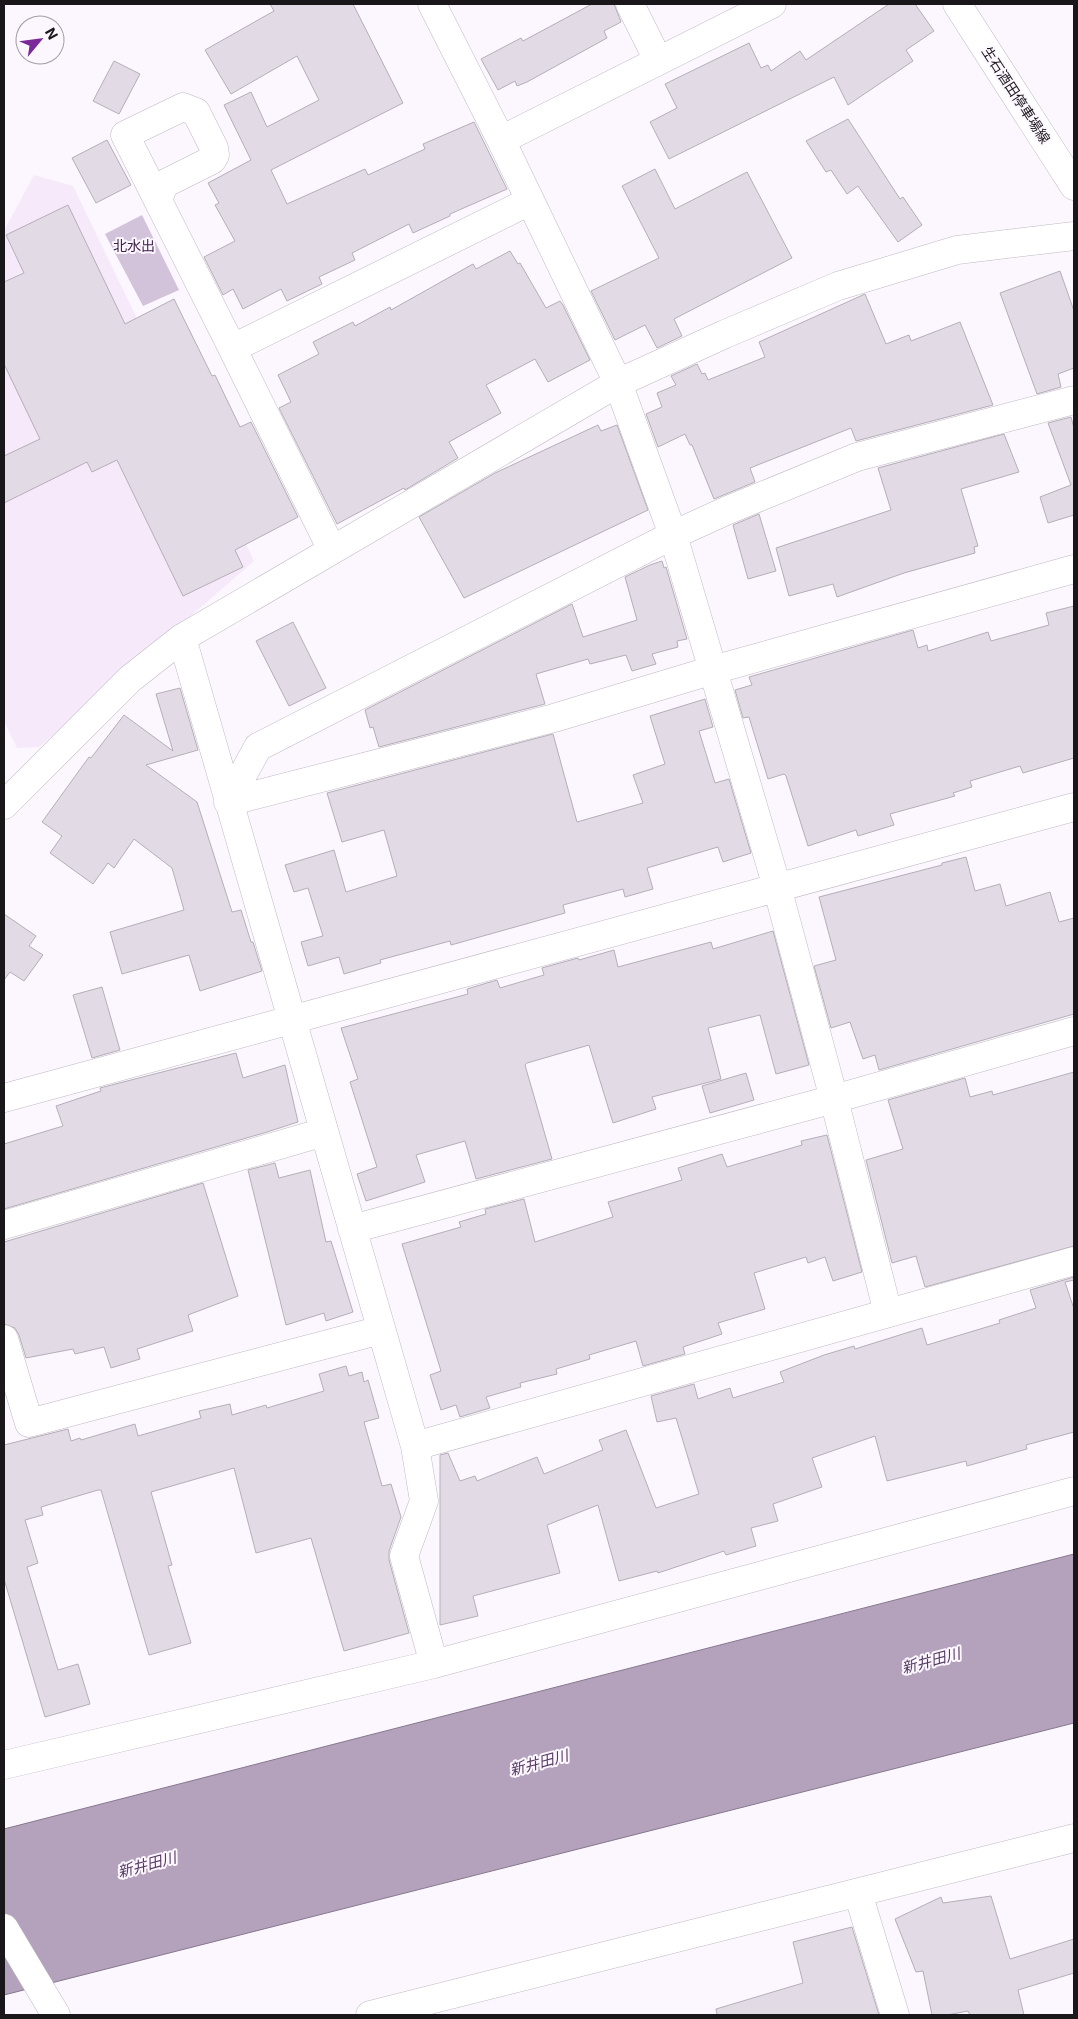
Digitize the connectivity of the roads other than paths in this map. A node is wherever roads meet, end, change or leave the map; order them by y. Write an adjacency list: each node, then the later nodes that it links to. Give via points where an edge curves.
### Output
1 (432, 4): 6 (street)
2 (630, 4): 5 (street)
3 (772, 4): 5 (street)
4 (957, 4): 7 (street, 生石酒田停車場線)
5 (658, 60): 6 (street)
6 (501, 140): 9 (street)
7 (1074, 186)
8 (158, 200): 11 (street)
9 (530, 201): 11 (street); 12 (street)
10 (1074, 236): 12 (street, via 957,250 838,286)
11 (233, 348): 15 (street)
12 (618, 383): 14 (street); 15 (street)
13 (1074, 400): 14 (street, via 858,457)
14 (673, 535): 18 (street); 19 (street, via 258,747)
15 (332, 550): 17 (street)
16 (1074, 569): 18 (street)
17 (182, 638): 19 (street); 20 (street, via 130,679)
18 (713, 670): 19 (street, via 554,718); 22 (street)
19 (228, 802): 23 (street)
20 (4, 805)
21 (1074, 806): 22 (street)
22 (777, 887): 23 (street); 26 (street)
23 (291, 1020): 25 (street); 27 (street)
24 (1074, 1031): 26 (street)
25 (4, 1098)
26 (834, 1099): 29 (street); 31 (street)
27 (324, 1132): 28 (street); 29 (street)
28 (4, 1225)
29 (352, 1229): 32 (street)
30 (1074, 1261): 31 (street)
31 (888, 1313): 34 (street)
32 (381, 1330): 33 (street, via 29,1423); 34 (street)
33 (4, 1339)
34 (415, 1446): 36 (street, via 424,1501 404,1556)
35 (1074, 1491): 36 (street)
36 (434, 1664): 37 (street)
37 (4, 1765)
38 (1074, 1838): 39 (street)
39 (858, 1893): 42 (street); 43 (street)
40 (4, 1928): 41 (street)
41 (50, 2007)
42 (370, 2015)
43 (895, 2015)

